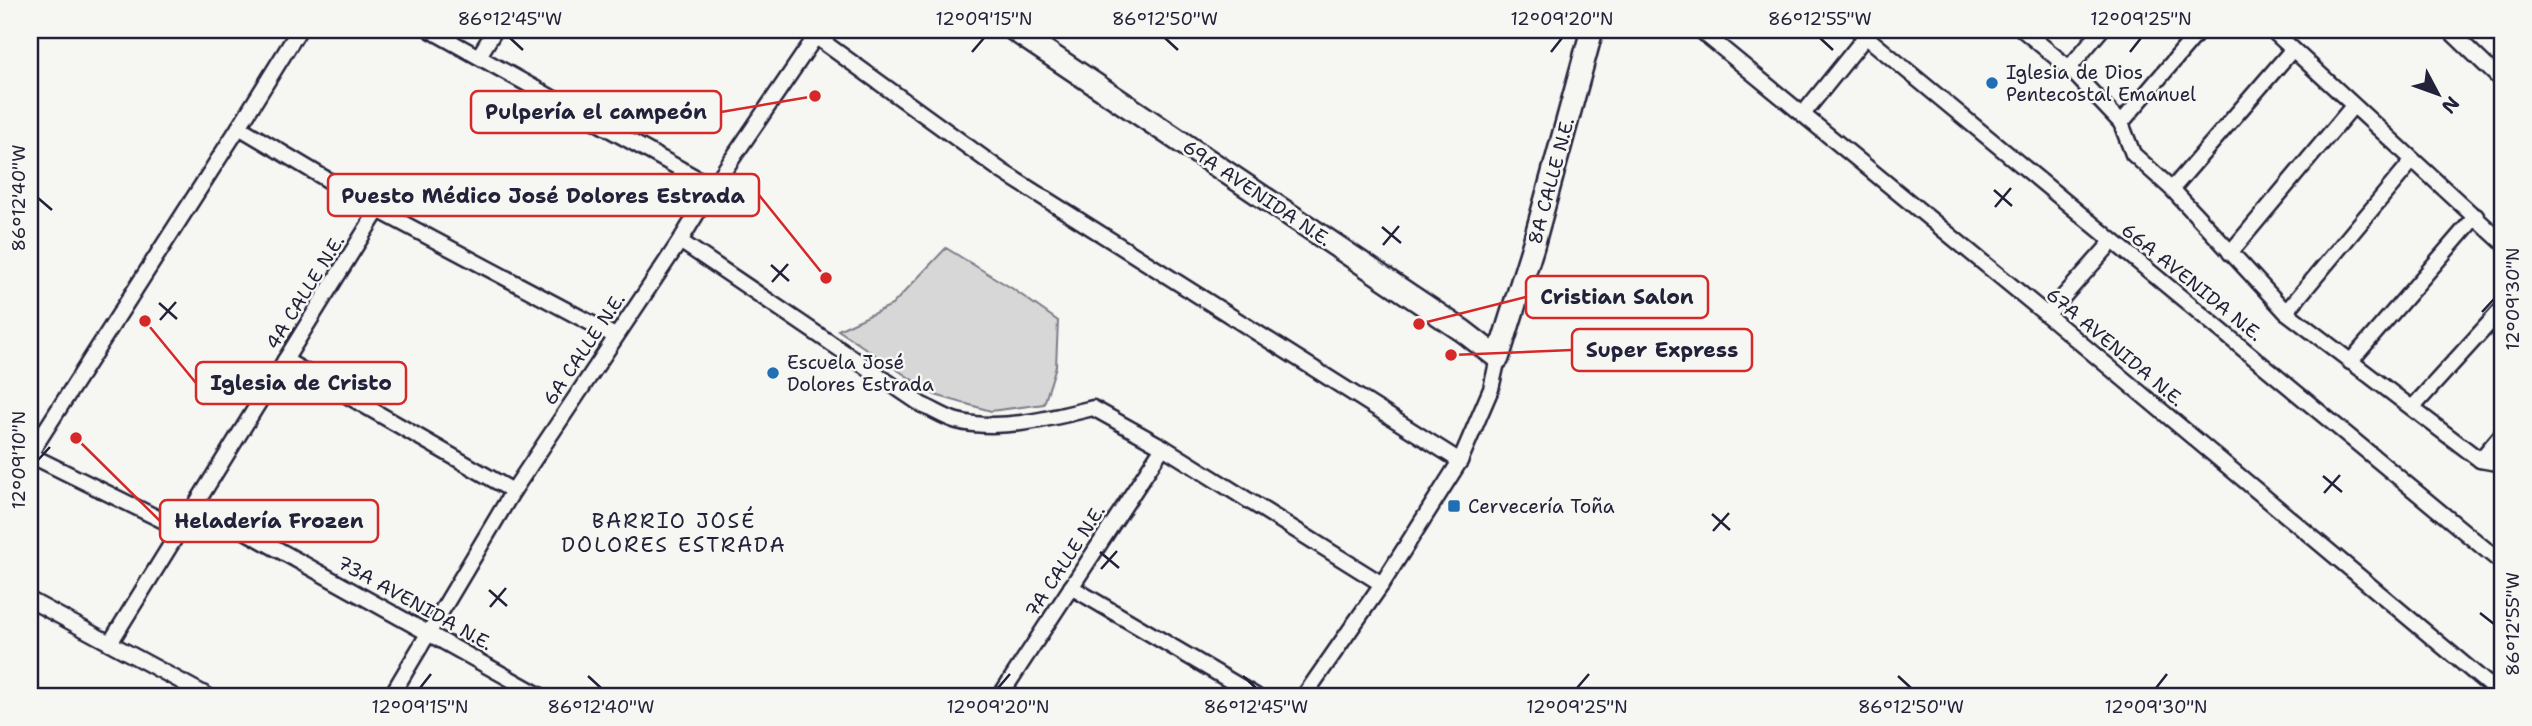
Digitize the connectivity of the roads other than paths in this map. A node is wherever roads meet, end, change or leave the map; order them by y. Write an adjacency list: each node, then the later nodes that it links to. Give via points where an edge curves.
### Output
1 (299, 30): 21 (street)
2 (430, 30): 15 (street)
3 (495, 30): 15 (street)
4 (1014, 30): 35 (street, 69A AVENIDA N.E.)
5 (1592, 30): 35 (street, 8A CALLE N.E.)
6 (1700, 30): 19 (street, 67A AVENIDA N.E.)
7 (2023, 30): 16 (street)
8 (2101, 30): 16 (street)
9 (2200, 30): 20 (street)
10 (2272, 30): 14 (street)
11 (2449, 30): 17 (street)
12 (818, 33): 23 (street, 6A CALLE N.E.); 43 (street, via 1003,172)
13 (1862, 33): 19 (street); 28 (street, 66A AVENIDA N.E.)
14 (2292, 50): 18 (street); 24 (street)
15 (480, 56): 23 (street)
16 (2069, 68): 20 (street)
17 (2502, 81)
18 (2353, 106): 22 (street); 30 (street)
19 (1803, 114): 33 (street, 67A AVENIDA N.E.)
20 (2121, 123): 24 (street, via 2133,154)
21 (239, 127): 25 (street); 41 (street)
22 (2412, 160): 26 (street); 32 (street)
23 (713, 187): 27 (street, 6A CALLE N.E.)
24 (2172, 189): 30 (street)
25 (379, 210): 34 (street); 36 (street, 4A CALLE N.E.)
26 (2476, 216): 29 (street); 37 (street)
27 (680, 242): 34 (street, 6A CALLE N.E.); 40 (street, via 922,405 957,421 1038,421 1093,408)
28 (2112, 242): 33 (street); 48 (street, 66A AVENIDA N.E.)
29 (2502, 242)
30 (2230, 253): 32 (street)
31 (2502, 309): 38 (street)
32 (2286, 312): 37 (street)
33 (2047, 316): 60 (street, 67A AVENIDA N.E.)
34 (615, 337): 45 (street, 6A CALLE N.E.)
35 (1498, 358): 43 (street, 8A CALLE N.E., via 1490,391)
36 (285, 360): 45 (street); 46 (street, 4A CALLE N.E.)
37 (2350, 362): 38 (street)
38 (2413, 407): 42 (street)
39 (2502, 434): 42 (street)
40 (1163, 447): 49 (street); 50 (street, 7A CALLE N.E.)
41 (30, 454): 47 (street)
42 (2480, 460): 44 (street)
43 (1460, 461): 49 (street, 8A CALLE N.E.)
44 (2502, 464)
45 (513, 491): 52 (street, 6A CALLE N.E.)
46 (196, 504): 47 (street, 4A CALLE N.E.); 52 (street, 73A AVENIDA N.E.)
47 (180, 529): 53 (street, 4A CALLE N.E.)
48 (2502, 563)
49 (1382, 584): 59 (street, 8A CALLE N.E.)
50 (1071, 587): 57 (street, 7A CALLE N.E.); 58 (street)
51 (30, 600): 53 (street)
52 (429, 633): 55 (street, 6A CALLE N.E.); 56 (street, 73A AVENIDA N.E.)
53 (110, 643): 54 (street)
54 (208, 696)
55 (391, 696)
56 (541, 696)
57 (1000, 696)
58 (1256, 696)
59 (1304, 696)
60 (2502, 696)

